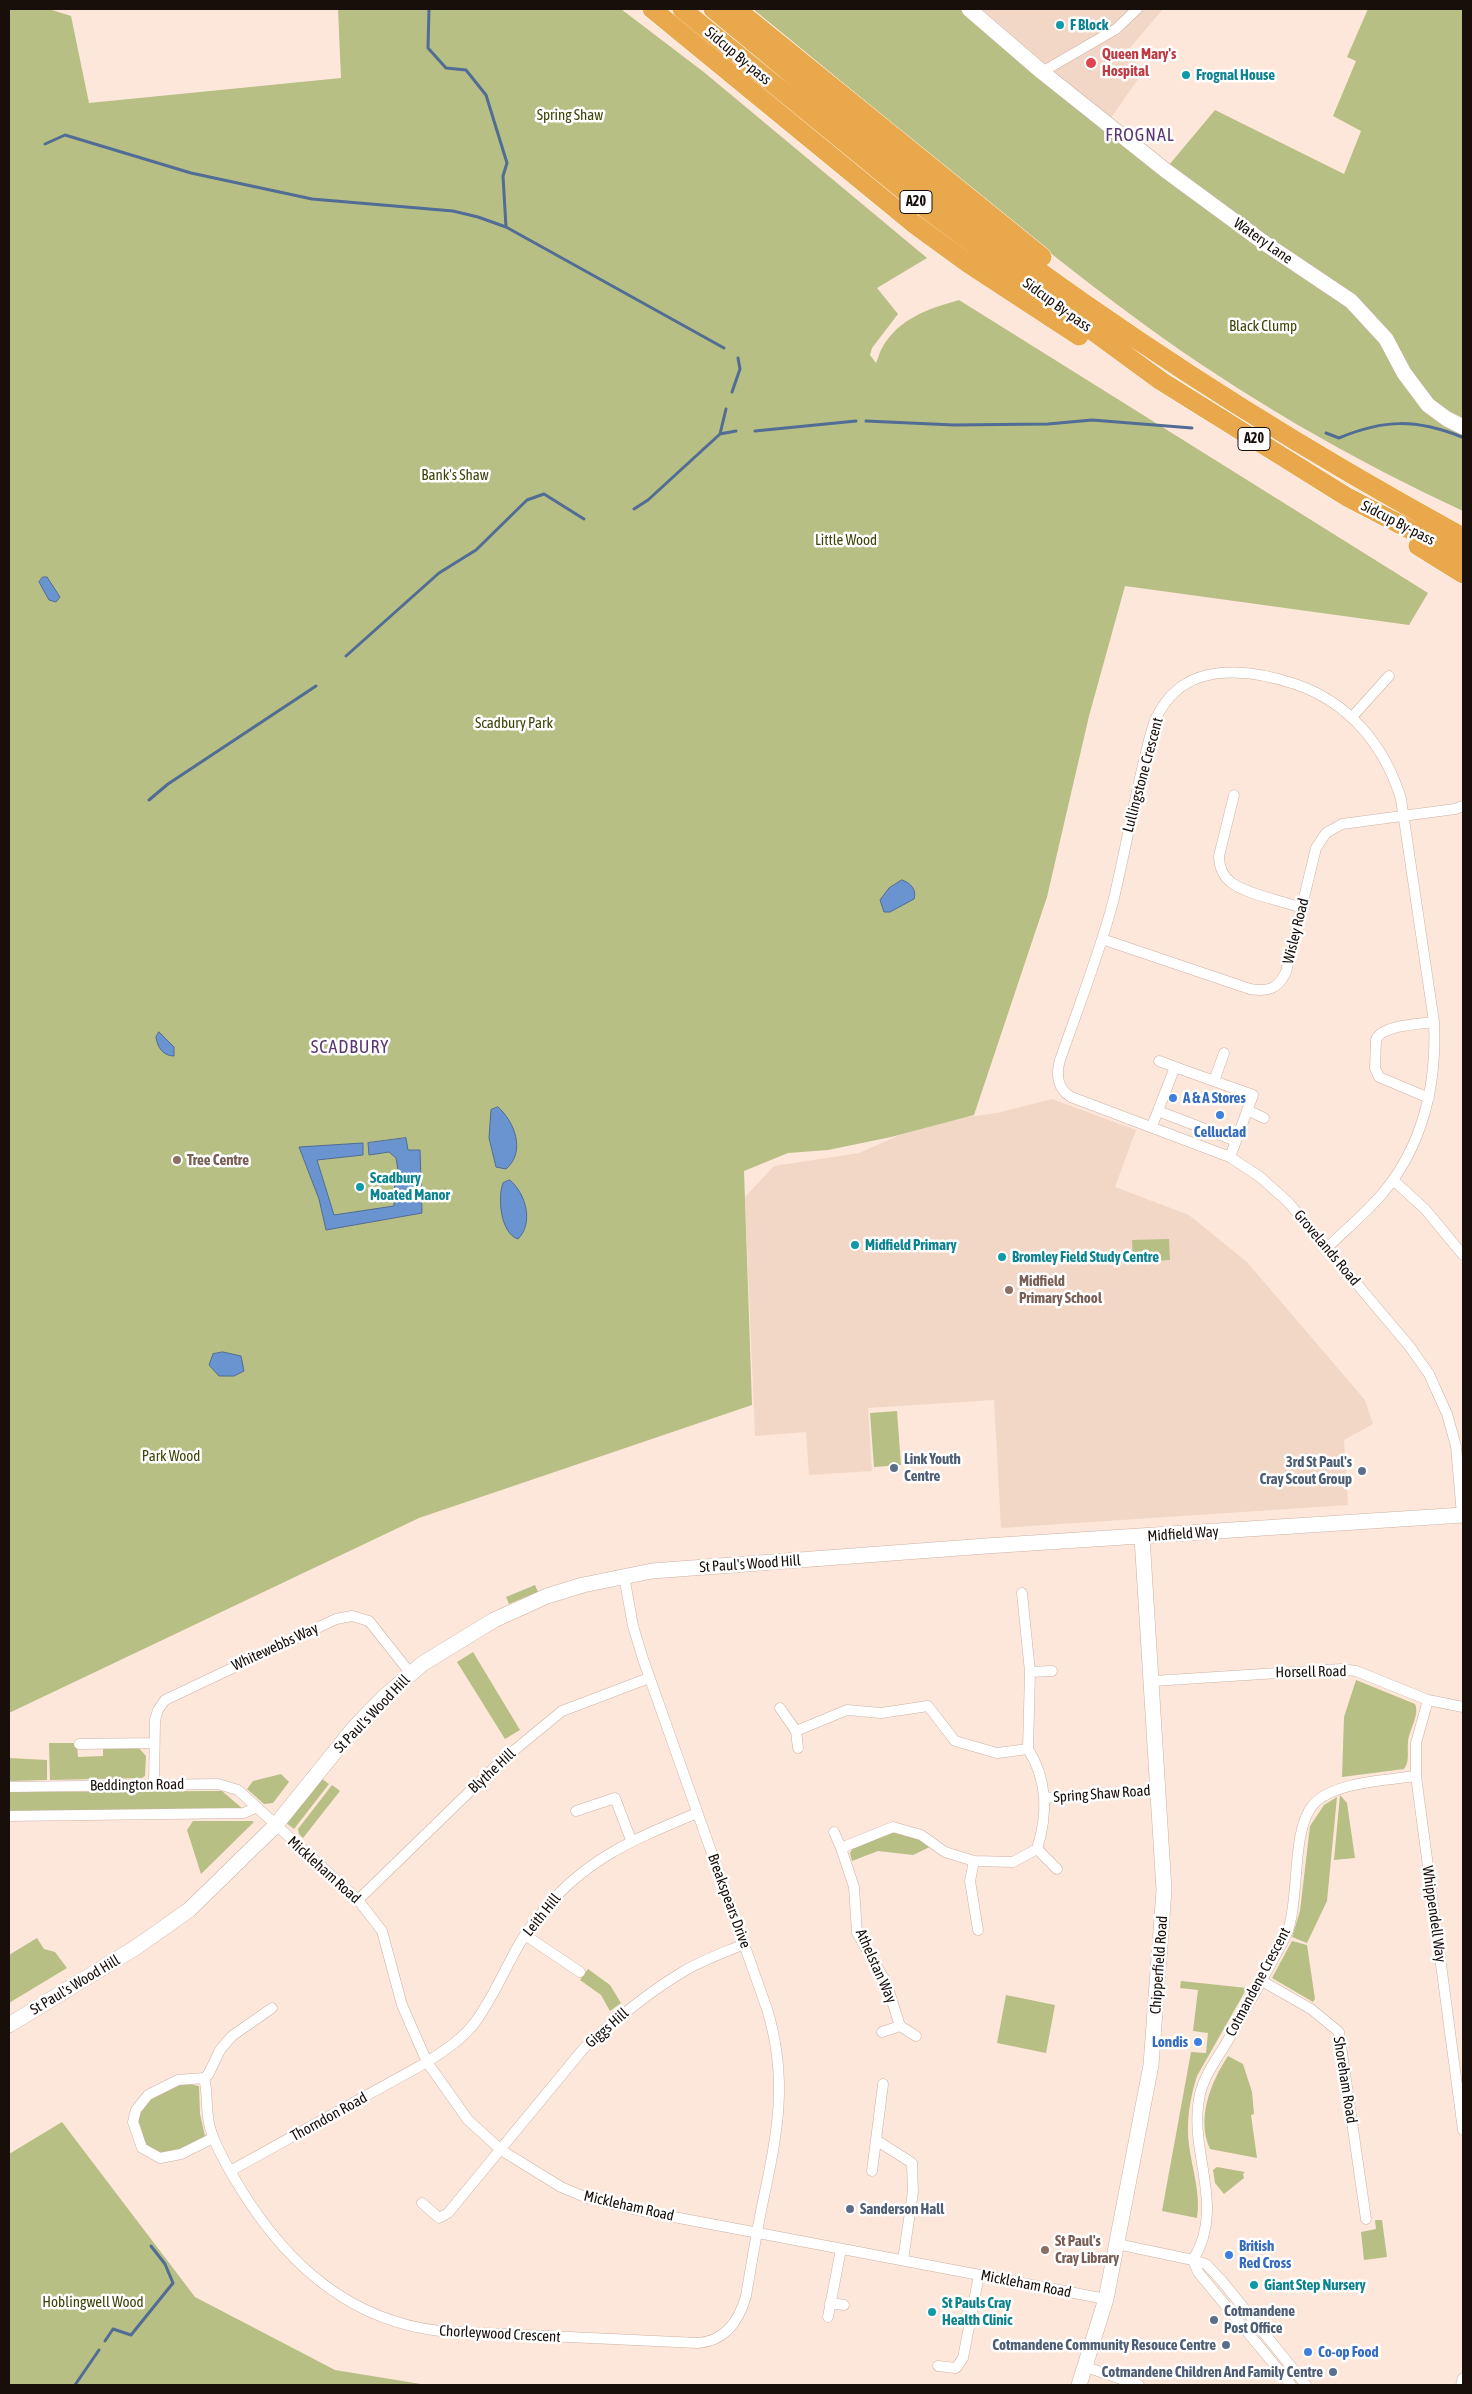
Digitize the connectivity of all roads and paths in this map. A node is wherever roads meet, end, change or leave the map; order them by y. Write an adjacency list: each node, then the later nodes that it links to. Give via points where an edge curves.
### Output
1 (652, 9): 9 (highway, A20, via 852,174 968,264 1096,347)
2 (682, 9): 9 (highway, Sidcup By-pass / A20, via 925,208)
3 (713, 9): 8 (highway, Sidcup By-pass / A20, via 955,207 1033,266)
4 (736, 9): 8 (highway, A20)
5 (969, 9): 7 (street, Watery Lane)
6 (1137, 9): 7 (street, via 1116,29)
7 (1042, 72): 10 (street, Watery Lane, via 1165,170 1351,301 1386,339 1404,373 1428,404)
8 (1185, 370): 11 (highway, Sidcup By-pass / A20)
9 (1161, 381): 12 (highway, Sidcup By-pass / A20)
10 (1463, 427)
11 (1332, 462): 13 (highway, A20); 14 (highway, Sidcup By-pass / A20)
12 (1347, 497): 15 (highway, Sidcup By-pass / A20); 16 (highway, A20)
13 (1463, 522)
14 (1463, 537)
15 (1463, 558)
16 (1463, 574)
17 (1389, 676): 18 (street)
18 (1352, 717): 21 (street, Lullingstone Crescent, via 1387,762); 23 (street, Lullingstone Crescent, via 1317,693 1261,676 1219,673 1194,679 1177,690 1161,708 1154,724)
19 (1234, 795): 22 (street, via 1219,856 1226,877 1240,887)
20 (1463, 806): 21 (street, Wisley Road)
21 (1404, 816): 22 (street, Wisley Road, via 1342,824 1326,833 1316,848); 24 (street, Lullingstone Crescent)
22 (1302, 908): 23 (street, Wisley Road, via 1286,972 1273,989 1262,991 1250,990)
23 (1102, 939): 29 (street, Lullingstone Crescent, via 1058,1069 1058,1079)
24 (1434, 1022): 30 (street, Lullingstone Crescent, via 1434,1064); 30 (street, via 1385,1030 1376,1040 1375,1068 1379,1077)
25 (1224, 1053): 28 (street)
26 (1159, 1061): 27 (street)
27 (1175, 1066): 28 (street); 32 (street)
28 (1214, 1081): 31 (street, via 1253,1095)
29 (1066, 1094): 34 (street, Grovelands Road)
30 (1429, 1098): 37 (street, Lullingstone Crescent, via 1417,1136)
31 (1247, 1110): 33 (street); 35 (street)
32 (1158, 1111): 34 (street); 35 (street)
33 (1264, 1118)
34 (1152, 1126): 36 (street, Grovelands Road)
35 (1236, 1141): 36 (street)
36 (1230, 1157): 38 (street, Grovelands Road, via 1274,1188)
37 (1393, 1180): 38 (street, Lullingstone Crescent, via 1370,1208); 39 (street, via 1425,1209)
38 (1327, 1248): 40 (street, Grovelands Road, via 1418,1357 1439,1394 1456,1446)
39 (1463, 1255)
40 (1463, 1515): 41 (street, Midfield Way)
41 (1142, 1537): 42 (street, Midfield Way); 49 (street, Chipperfield Road)
42 (903, 1552): 43 (street, St Paul's Wood Hill, via 652,1571)
43 (624, 1576): 47 (street, St Paul's Wood Hill, via 583,1584 517,1608 466,1635); 48 (street, Breakspears Drive, via 633,1626)
44 (1022, 1593): 46 (street)
45 (1052, 1670): 46 (street)
46 (1030, 1672): 57 (street)
47 (411, 1674): 54 (street, Whitewebbs Way, via 369,1621 341,1617 170,1697 156,1715); 67 (street, St Paul's Wood Hill, via 354,1728)
48 (649, 1678): 65 (street, Breakspears Drive); 74 (street, Blythe Hill, via 562,1711 500,1762)
49 (1153, 1681): 50 (street, Horsell Road, via 1341,1669 1356,1671); 61 (street, Chipperfield Road)
50 (1428, 1700): 51 (street, Horsell Road); 58 (street, Whippendell Way, via 1416,1743)
51 (1463, 1707)
52 (780, 1708): 53 (street)
53 (796, 1731): 56 (street); 57 (street, via 848,1710 880,1713 928,1706 955,1741 997,1753)
54 (154, 1743): 55 (street); 59 (street, Whitewebbs Way)
55 (79, 1744)
56 (798, 1748)
57 (1028, 1749): 62 (street, Spring Shaw Road, via 1039,1765)
58 (1416, 1776): 79 (street, Cotmandene Crescent, via 1339,1789 1312,1806 1303,1828 1289,1927); 88 (street, Whippendell Way)
59 (154, 1785): 60 (street, Beddington Road); 63 (street, Beddington Road, via 225,1784 238,1790)
60 (9, 1787)
61 (1158, 1790): 62 (street, Spring Shaw Road); 97 (street, Chipperfield Road, via 1164,1890 1152,2065)
62 (1045, 1798): 71 (street, Spring Shaw Road, via 1044,1827)
63 (257, 1807): 66 (street, Beddington Road, via 244,1813); 67 (street, Beddington Road)
64 (576, 1811): 69 (street, via 615,1798)
65 (697, 1813): 69 (street, Leith Hill); 77 (street, Breakspears Drive)
66 (9, 1816)
67 (275, 1826): 74 (street, Mickleham Road); 81 (street, St Paul's Wood Hill, via 189,1910 135,1948)
68 (834, 1832): 70 (street)
69 (631, 1840): 76 (street, Leith Hill, via 596,1860 568,1884)
70 (841, 1848): 72 (street, via 893,1828 921,1835 945,1852); 82 (street, Athelstan Way, via 854,1888 857,1933 886,1982)
71 (1037, 1849): 72 (street, via 1012,1862); 73 (street)
72 (974, 1861): 75 (street, via 970,1881)
73 (1057, 1869)
74 (358, 1900): 85 (street, Mickleham Road, via 382,1931 402,2005)
75 (978, 1930)
76 (525, 1935): 78 (street); 85 (street, Leith Hill, via 476,2022 451,2046)
77 (744, 1944): 91 (street, Giggs Hill, via 683,1972 626,2010 584,2048); 96 (street, Breakspears Drive, via 773,2028 780,2079 779,2120)
78 (580, 1972)
79 (1262, 1981): 95 (street, Shoreham Road, via 1310,2009 1339,2032); 100 (street, Cotmandene Crescent, via 1200,2094 1197,2137 1208,2210 1201,2247)
80 (272, 2008): 86 (street, via 232,2036)
81 (9, 2025)
82 (900, 2026): 83 (street); 84 (street)
83 (882, 2032)
84 (916, 2036)
85 (427, 2062): 91 (street, Mickleham Road, via 468,2120); 92 (street, Thorndon Road)
86 (204, 2078): 89 (street, via 205,2109); 89 (street, via 178,2080 148,2095 136,2110 133,2122 142,2148 160,2158 181,2154)
87 (883, 2084): 90 (street)
88 (1463, 2130)
89 (213, 2138): 92 (street, Chorleywood Crescent)
90 (876, 2140): 93 (street); 99 (street, via 912,2162 913,2192)
91 (501, 2150): 94 (street, Giggs Hill, via 448,2213 439,2218); 96 (street, Mickleham Road, via 561,2187 587,2198)
92 (230, 2171): 96 (street, Chorleywood Crescent, via 276,2240 322,2284 379,2316 430,2330 706,2342 725,2333 742,2312)
93 (872, 2171)
94 (422, 2203)
95 (1366, 2219)
96 (757, 2232): 98 (street, Mickleham Road)
97 (1117, 2244): 100 (street); 102 (street, Chipperfield Road)
98 (842, 2248): 99 (street, Mickleham Road); 103 (street)
99 (903, 2260): 101 (street, Mickleham Road)
100 (1193, 2260): 111 (street, via 1198,2272); 112 (street, via 1206,2264 1216,2275)
101 (979, 2275): 102 (street, Mickleham Road); 106 (street, via 963,2358 956,2368)
102 (1106, 2299): 107 (street, Chipperfield Road)
103 (830, 2303): 104 (street); 105 (street)
104 (844, 2305)
105 (828, 2316)
106 (938, 2366)
107 (1086, 2366): 109 (street, Chipperfield Road); 110 (street)
108 (1463, 2378): 113 (street)
109 (1079, 2385)
110 (1139, 2385)
111 (1291, 2385)
112 (1306, 2385)
113 (1462, 2385)

